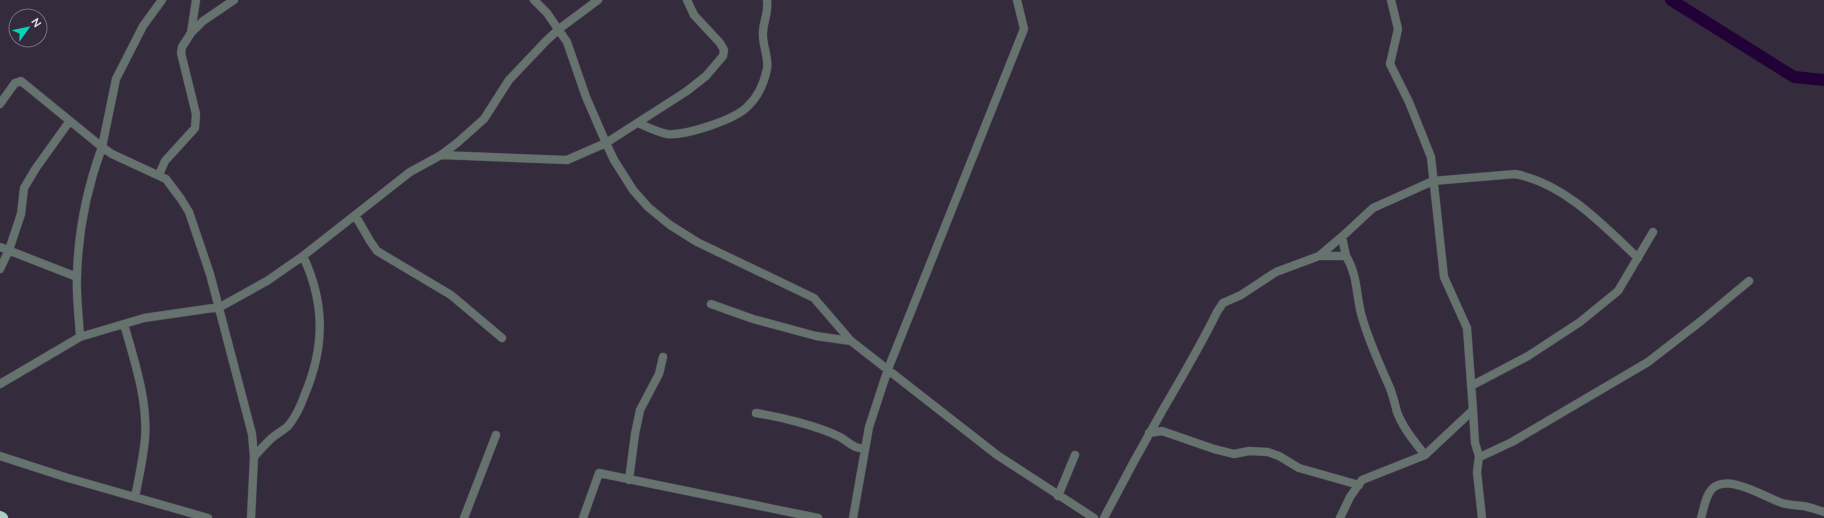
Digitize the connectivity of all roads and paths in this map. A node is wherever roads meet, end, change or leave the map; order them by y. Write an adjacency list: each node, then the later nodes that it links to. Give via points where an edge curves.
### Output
1 (162, 0): 16 (street, via 143,26 116,79)
2 (196, 0): 11 (street)
3 (234, 0): 11 (street)
4 (534, 0): 10 (street)
5 (598, 0): 10 (street)
6 (686, 0): 14 (street, via 694,15 720,43 724,50 723,56 706,76 687,91)
7 (767, 0): 14 (street, via 763,34 767,68 756,97 746,108 697,130 678,134 666,134)
8 (1017, 0): 39 (street, via 1024,29)
9 (1391, 0): 19 (street, via 1398,29 1390,64 1409,102 1431,157)
10 (559, 29): 15 (street, via 567,42 586,97); 17 (street, via 509,80 484,119)
11 (191, 33): 18 (street, via 184,42 181,53 196,114 195,128 165,161)
12 (0, 104): 13 (street, via 15,83 21,81)
13 (69, 122): 16 (street); 24 (street, via 24,188 21,214)
14 (638, 123): 15 (street)
15 (606, 143): 17 (street, via 567,160); 37 (street, via 633,190 648,208 696,242 814,298)
16 (102, 147): 18 (street); 30 (street, via 84,212)
17 (441, 155): 20 (street, via 410,172)
18 (159, 175): 33 (street, via 171,184 189,212)
19 (1433, 180): 22 (street, via 1373,208); 28 (street, via 1514,174 1528,176 1568,197 1612,232); 41 (street, via 1444,278 1467,328)
20 (355, 216): 25 (street); 36 (street, via 378,251 451,295)
21 (1653, 232): 28 (street)
22 (1342, 237): 26 (street); 27 (street)
23 (0, 247): 24 (street)
24 (9, 250): 29 (street); 30 (street)
25 (303, 256): 33 (street, via 267,281); 51 (street, via 312,274 321,319 320,343 310,382 299,409 288,426)
26 (1319, 256): 27 (street); 44 (street, via 1276,272 1241,295 1223,303 1185,375)
27 (1346, 256): 47 (street, via 1356,283 1367,334 1393,395 1397,411 1408,434)
28 (1638, 258): 41 (street, via 1618,291 1580,322 1528,356)
29 (0, 269)
30 (77, 278): 35 (street)
31 (1749, 281): 50 (street, via 1648,362 1512,442)
32 (712, 304): 37 (street, via 747,317 809,334)
33 (220, 307): 34 (street, via 144,318); 51 (street, via 252,434)
34 (124, 324): 35 (street); 55 (street, via 137,369 145,416 145,438)
35 (80, 337): 40 (street)
36 (502, 338)
37 (852, 340): 39 (street)
38 (663, 357): 52 (street, via 657,379 640,410)
39 (888, 369): 46 (street, via 869,427); 54 (street, via 997,455)
40 (0, 384)
41 (1471, 386): 42 (street)
42 (1473, 410): 47 (street); 50 (street, via 1475,443)
43 (756, 413): 46 (street, via 787,419 838,436 856,447)
44 (1149, 433): 53 (street, via 1162,431 1234,454 1249,451 1268,452 1299,468); 64 (street)
45 (496, 435): 59 (street)
46 (865, 448): 62 (street)
47 (1425, 455): 53 (street, via 1362,480)
48 (0, 456): 55 (street)
49 (1075, 456): 54 (street)
50 (1479, 456): 66 (street, via 1477,472)
51 (254, 457): 58 (street)
52 (629, 480): 60 (street, via 599,474); 61 (street)
53 (1359, 485): 65 (street)
54 (1058, 496): 63 (street)
55 (135, 497): 57 (street)
56 (1824, 512): 67 (street, via 1782,503 1728,483 1712,489 1708,494)
57 (208, 518)
58 (251, 518)
59 (464, 518)
60 (583, 518)
61 (818, 518)
62 (853, 518)
63 (1094, 518)
64 (1104, 518)
65 (1340, 518)
66 (1482, 518)
67 (1701, 518)

